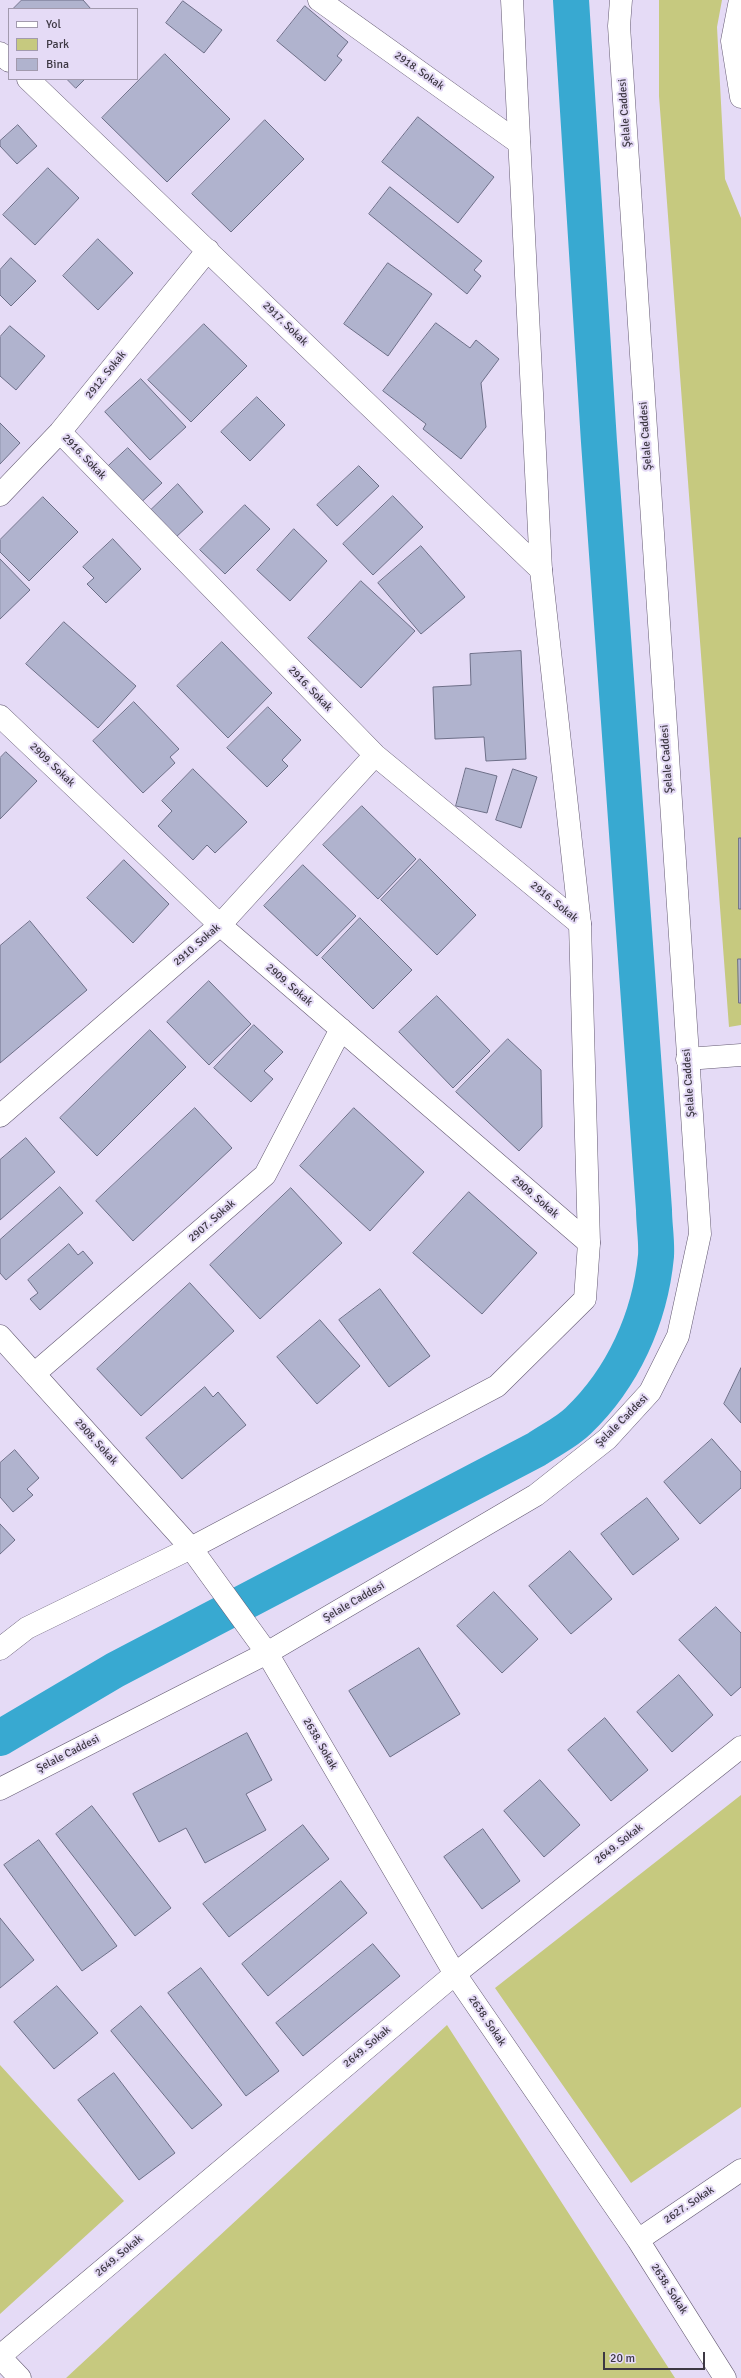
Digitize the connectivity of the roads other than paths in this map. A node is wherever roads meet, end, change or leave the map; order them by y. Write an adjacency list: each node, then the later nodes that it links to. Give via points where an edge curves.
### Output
1 (319, 0): 9 (street, 2918. Sokak)
2 (512, 0): 9 (street)
3 (621, 0): 20 (street, Şelale Caddesi, via 619,26)
4 (740, 0): 8 (street, via 732,41)
5 (0, 53): 6 (street)
6 (8, 60)
7 (29, 80): 10 (street, 2917. Sokak)
8 (741, 97)
9 (519, 143): 13 (street)
10 (208, 250): 11 (street, 2912. Sokak); 13 (street, 2917. Sokak)
11 (60, 432): 12 (street, 2912. Sokak); 15 (street, 2916. Sokak)
12 (0, 495)
13 (541, 570): 16 (street)
14 (0, 716): 17 (street, 2909. Sokak)
15 (375, 755): 16 (street, 2916. Sokak); 17 (street, 2910. Sokak)
16 (580, 924): 22 (street)
17 (220, 925): 18 (street, 2909. Sokak); 21 (street, 2910. Sokak)
18 (341, 1030): 22 (street, 2909. Sokak); 24 (street, 2907. Sokak, via 265,1175)
19 (741, 1055): 20 (street)
20 (687, 1059): 27 (street, Şelale Caddesi, via 700,1234 678,1336 650,1392 607,1439 536,1496)
21 (0, 1116)
22 (589, 1243): 25 (street, via 585,1299 497,1386)
23 (0, 1336): 24 (street, 2908. Sokak)
24 (34, 1374): 25 (street, 2908. Sokak)
25 (191, 1548): 26 (street, via 27,1628); 27 (street, 2908. Sokak)
26 (0, 1649)
27 (266, 1653): 29 (street, Şelale Caddesi); 30 (street, 2638. Sokak)
28 (741, 1747): 30 (street, 2649. Sokak)
29 (0, 1789)
30 (455, 1974): 32 (street, 2638. Sokak); 33 (street, 2649. Sokak)
31 (741, 2170): 32 (street, 2627. Sokak)
32 (638, 2240): 35 (street, 2638. Sokak)
33 (0, 2356): 34 (street)
34 (20, 2378)
35 (725, 2378)

